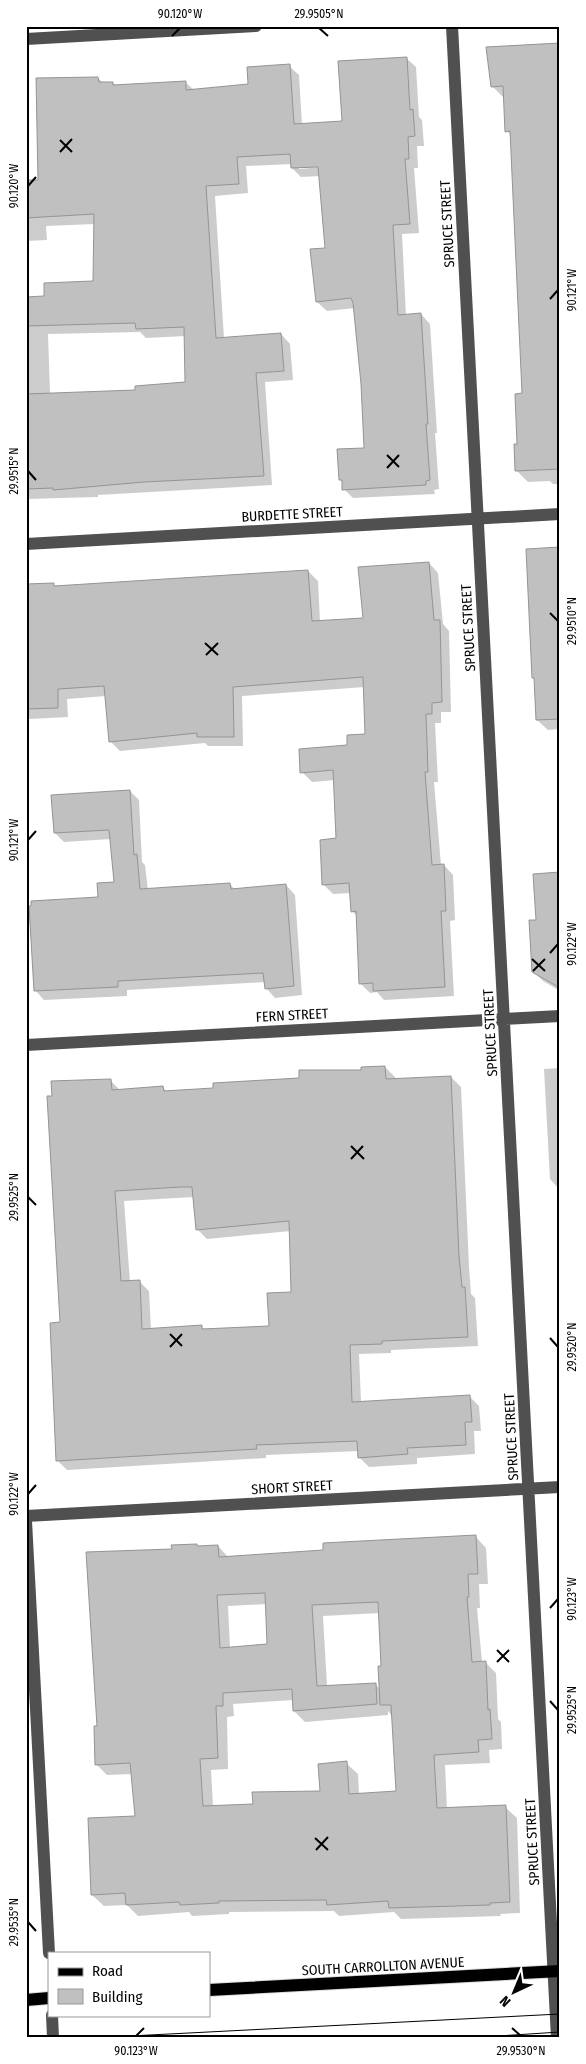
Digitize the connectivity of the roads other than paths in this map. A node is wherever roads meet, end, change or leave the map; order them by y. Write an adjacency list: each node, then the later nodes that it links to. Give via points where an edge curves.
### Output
1 (256, 26): 3 (street)
2 (452, 26): 5 (street, SPRUCE STREET)
3 (26, 39)
4 (560, 514): 5 (street, BURDETTE STREET)
5 (478, 518): 6 (street, BURDETTE STREET); 8 (street, SPRUCE STREET)
6 (26, 544)
7 (560, 1016): 8 (street, FERN STREET)
8 (504, 1019): 9 (street, FERN STREET); 11 (street, SPRUCE STREET)
9 (26, 1045)
10 (560, 1487): 11 (street, SHORT STREET)
11 (528, 1489): 12 (street, SHORT STREET); 15 (street, SPRUCE STREET)
12 (26, 1516)
13 (26, 1521): 14 (street)
14 (49, 1952)
15 (557, 1971): 16 (main road, SOUTH CARROLLTON AVENUE); 21 (street, SPRUCE STREET)
16 (210, 1990)
17 (48, 1998): 18 (main road)
18 (26, 2000)
19 (52, 2016): 20 (street)
20 (53, 2038)
21 (557, 2038)

